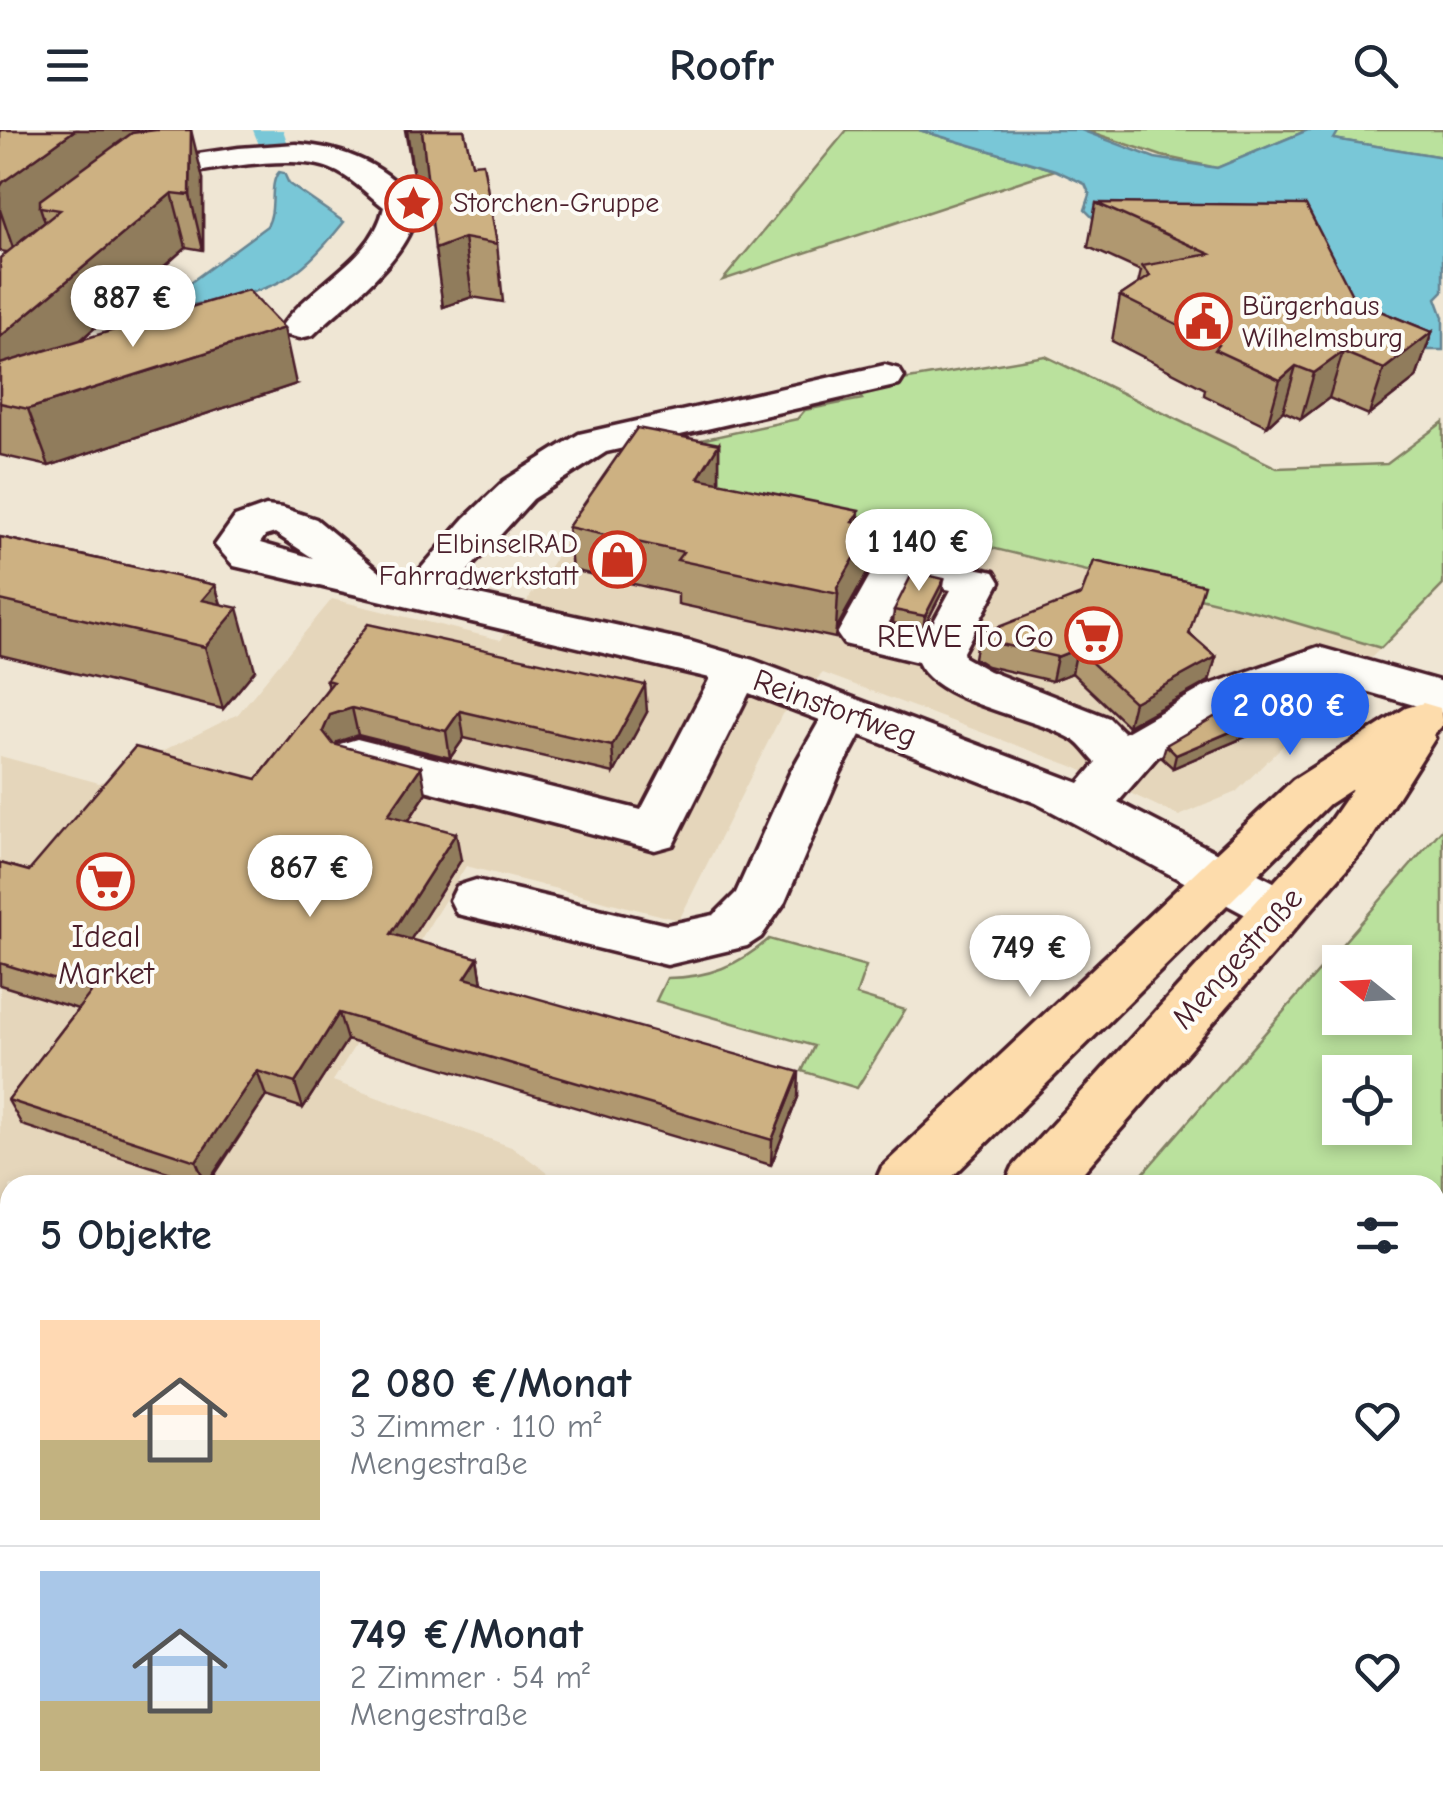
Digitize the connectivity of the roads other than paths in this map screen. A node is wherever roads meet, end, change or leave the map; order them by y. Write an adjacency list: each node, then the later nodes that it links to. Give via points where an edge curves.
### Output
1 (110, 192): 2 (street, via 136,173 221,161 308,155 347,165 396,200 398,228)
2 (300, 327)
3 (885, 378): 5 (street, via 593,442 548,464 514,492)
4 (364, 581): 5 (street, Reinstorfweg)
5 (423, 594): 7 (street, Reinstorfweg)
6 (940, 652): 11 (street, via 942,665 972,682 1092,729)
7 (737, 672): 9 (street, Reinstorfweg); 10 (street, via 655,832)
8 (1436, 704): 11 (street, via 1318,662 1222,697 1140,745); 13 (main road, Mengestraße, via 1311,792); 15 (main road, Mengestraße, via 1348,834)
9 (848, 712): 12 (street, Reinstorfweg); 14 (street, via 758,902 728,932 668,945)
10 (358, 756)
11 (1124, 763): 12 (street)
12 (1085, 807): 13 (street, Reinstorfweg)
13 (1220, 877): 15 (street, Reinstorfweg); 16 (main road, Mengestraße)
14 (476, 900)
15 (1280, 909): 17 (main road, Mengestraße)
16 (914, 1175)
17 (1044, 1175)

